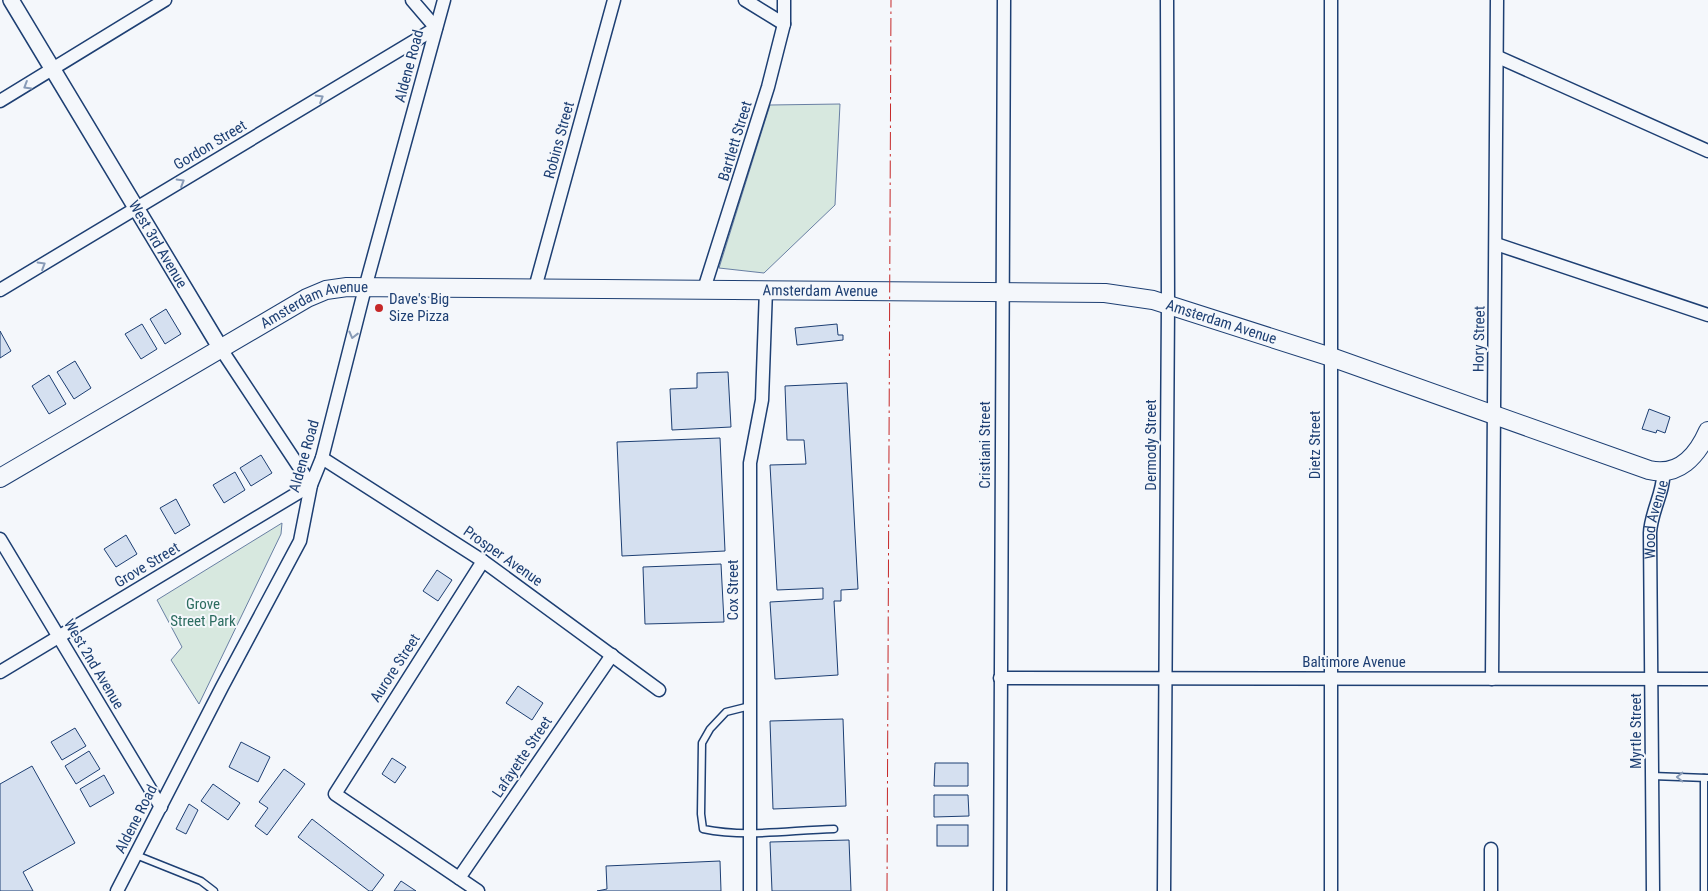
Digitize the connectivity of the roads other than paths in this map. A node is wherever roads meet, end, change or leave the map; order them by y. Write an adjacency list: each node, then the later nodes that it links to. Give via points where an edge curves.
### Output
1 (11, 0): 15 (street, West 3rd Avenue)
2 (165, 0): 15 (street)
3 (412, 0): 13 (street)
4 (444, 0): 13 (street, Aldene Road)
5 (614, 0): 21 (street, Robins Street)
6 (745, 0): 12 (street)
7 (784, 0): 12 (street, Bartlett Street)
8 (1004, 0): 25 (street, Cristiani Street)
9 (1167, 0): 26 (street, Dermody Street)
10 (1331, 0): 29 (street, Dietz Street)
11 (1497, 0): 14 (street, Hory Street)
12 (784, 24): 22 (street, Bartlett Street, via 768,87)
13 (436, 28): 18 (street, Gordon Street, one-way to 13); 20 (street, Aldene Road)
14 (1498, 57): 17 (street); 19 (street, Hory Street)
15 (54, 70): 16 (street, one-way to 16); 18 (street, West 3rd Avenue)
16 (0, 102)
17 (1708, 151)
18 (137, 208): 24 (street, Gordon Street, one-way to 18); 28 (street, West 3rd Avenue)
19 (1496, 244): 27 (street); 30 (street, Hory Street)
20 (365, 288): 21 (main road, Amsterdam Avenue); 28 (main road, Amsterdam Avenue, via 326,290 307,298); 32 (street, Aldene Road, one-way to 32)
21 (535, 288): 22 (main road, Amsterdam Avenue)
22 (704, 289): 23 (main road, Amsterdam Avenue)
23 (766, 289): 25 (main road, Amsterdam Avenue); 49 (street, Cox Street, via 762,400 750,463)
24 (0, 290)
25 (1003, 292): 26 (main road, Amsterdam Avenue, via 1105,294); 42 (street, Cristiani Street)
26 (1168, 305): 29 (main road, Amsterdam Avenue); 43 (street, Dermody Street)
27 (1708, 315)
28 (221, 349): 34 (main road, Amsterdam Avenue); 35 (street, West 3rd Avenue)
29 (1331, 357): 30 (main road, Amsterdam Avenue); 44 (street, Dietz Street)
30 (1493, 416): 33 (main road, Amsterdam Avenue); 45 (street, Hory Street)
31 (1708, 432): 33 (main road, Wood Avenue, via 1693,457)
32 (322, 458): 35 (street, Aldene Road); 37 (street, Prosper Avenue)
33 (1663, 472): 38 (street, Wood Avenue, via 1650,524)
34 (0, 478)
35 (311, 484): 39 (street, Grove Street); 52 (street, Aldene Road, via 300,541)
36 (0, 539): 39 (street, West 2nd Avenue)
37 (484, 561): 40 (street, Prosper Avenue); 57 (street, Aurore Street, via 335,794)
38 (1651, 571): 46 (street, Myrtle Street)
39 (59, 637): 41 (street, Grove Street); 52 (street, West 2nd Avenue)
40 (612, 655): 48 (street, Prosper Avenue); 57 (street, Lafayette Street)
41 (0, 672)
42 (1000, 678): 43 (street, Baltimore Avenue); 62 (street, Cristiani Street)
43 (1166, 678): 44 (street, Baltimore Avenue); 63 (street, Dermody Street)
44 (1331, 679): 45 (street, Baltimore Avenue); 64 (street, Dietz Street)
45 (1492, 679): 46 (street, Baltimore Avenue)
46 (1652, 679): 47 (street, Baltimore Avenue); 50 (street, Myrtle Street)
47 (1708, 679)
48 (659, 690)
49 (750, 706): 54 (street, Cox Street); 54 (lane, via 726,712 702,742 701,814 703,830)
50 (1652, 776): 51 (lane, one-way to 50); 66 (street, Myrtle Street)
51 (1706, 778): 67 (lane)
52 (161, 807): 56 (street, Aldene Road)
53 (834, 829): 54 (lane)
54 (750, 834): 61 (street, Cox Street)
55 (1491, 849): 65 (street)
56 (136, 856): 58 (street, Aldene Road); 59 (lane, via 201,881)
57 (459, 878): 60 (street)
58 (117, 891)
59 (214, 891)
60 (478, 891)
61 (750, 891)
62 (1000, 891)
63 (1164, 891)
64 (1331, 891)
65 (1491, 891)
66 (1653, 891)
67 (1704, 891)

